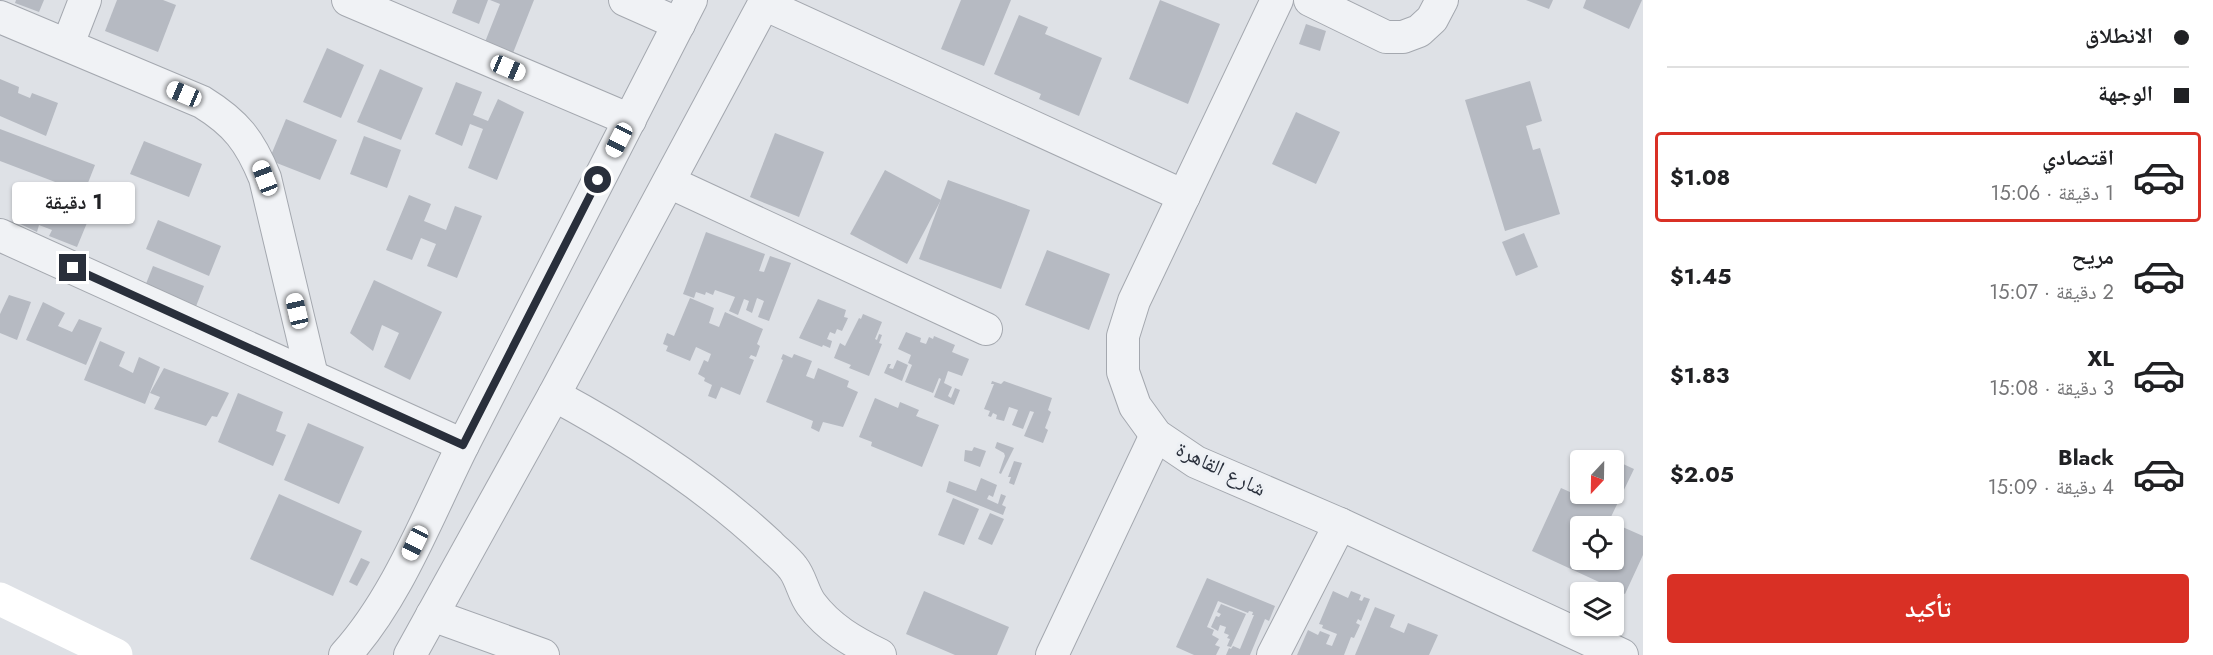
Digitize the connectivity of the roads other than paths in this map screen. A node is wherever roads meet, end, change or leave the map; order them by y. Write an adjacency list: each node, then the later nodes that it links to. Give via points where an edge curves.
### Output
1 (85, 0): 10 (street)
2 (348, 0): 11 (street)
3 (625, 0): 8 (street)
4 (1277, 0): 13 (street, شارع القاهرة)
5 (1310, 0): 6 (street, via 1386,37 1403,37 1419,31 1432,19)
6 (1442, 0)
7 (765, 2): 12 (street); 13 (street)
8 (685, 12): 11 (street)
9 (0, 17): 10 (street)
10 (68, 44): 16 (street, via 202,102 242,133 265,178)
11 (630, 120): 19 (street)
12 (669, 182): 15 (street); 17 (street)
13 (1184, 196): 18 (street, شارع القاهرة, via 1134,301 1123,336 1123,372 1135,406)
14 (0, 236): 16 (street)
15 (986, 329)
16 (312, 376): 19 (street)
17 (554, 395): 22 (street); 29 (street, via 654,453 702,487 794,568 810,603 829,624)
18 (1156, 435): 20 (street, شارع القاهرة, via 1196,462); 30 (street)
19 (463, 445): 23 (street)
20 (1340, 524): 24 (street, شارع القاهرة); 31 (street)
21 (0, 598): 26 (street)
22 (432, 615): 25 (street); 28 (street)
23 (372, 624): 25 (street); 27 (street)
24 (1579, 645): 32 (street, شارع القاهرة)
25 (412, 650)
26 (116, 655)
27 (345, 655)
28 (543, 655)
29 (880, 655)
30 (1052, 655)
31 (1273, 655)
32 (1623, 655)

